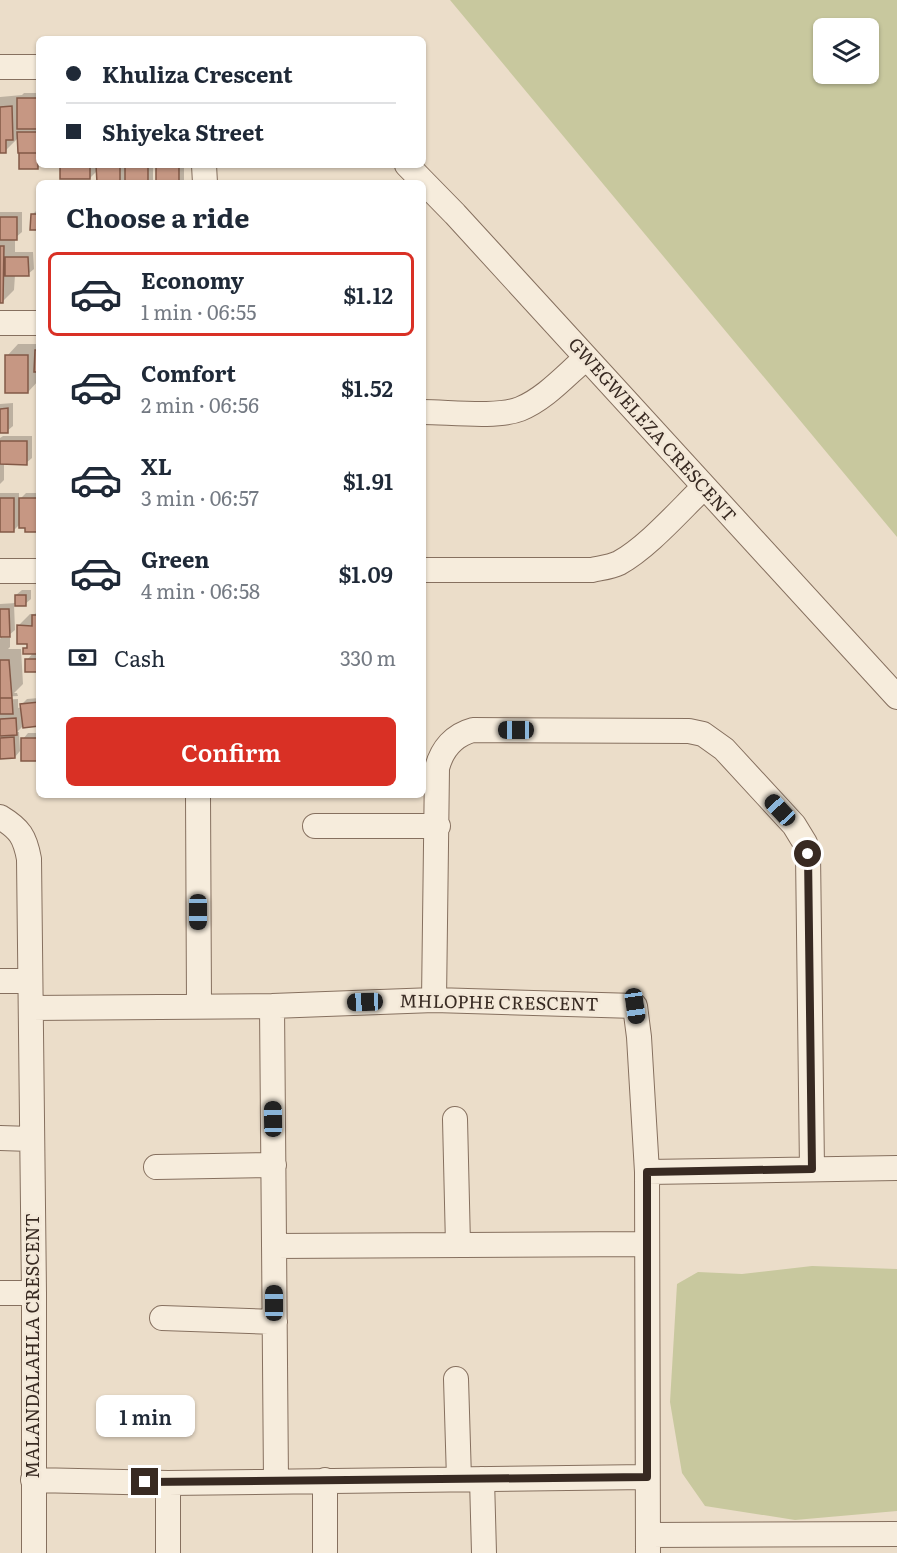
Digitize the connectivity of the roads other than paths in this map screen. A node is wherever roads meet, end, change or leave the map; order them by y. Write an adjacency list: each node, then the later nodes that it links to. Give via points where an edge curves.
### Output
1 (0, 67): 2 (street)
2 (36, 67)
3 (410, 168): 4 (street, GWEGWELEZA CRESCENT)
4 (421, 180)
5 (426, 185): 8 (street, GWEGWELEZA CRESCENT)
6 (0, 323): 7 (street)
7 (36, 323)
8 (586, 358): 9 (street, via 534,402 519,409 502,413); 10 (street, GWEGWELEZA CRESCENT)
9 (426, 412)
10 (704, 488): 11 (street, via 637,551 610,566 592,570); 14 (street, GWEGWELEZA CRESCENT)
11 (426, 570)
12 (0, 571): 13 (street)
13 (36, 571)
14 (897, 697)
15 (198, 798): 22 (street)
16 (0, 817): 20 (street, MALANDALAHLA CRESCENT, via 19,830 26,843)
17 (315, 826): 18 (street)
18 (438, 826): 21 (street); 31 (street, via 439,759 450,743 465,732 689,730 703,734 724,749 794,825 808,854)
19 (0, 981): 20 (street)
20 (30, 981): 24 (street, MALANDALAHLA CRESCENT)
21 (434, 1000): 23 (street, MHLOPHE CRESCENT); 32 (street, MHLOPHE CRESCENT, via 635,1006)
22 (199, 1005): 23 (street, MHLOPHE CRESCENT); 24 (street, MHLOPHE CRESCENT)
23 (272, 1006): 28 (street)
24 (31, 1008): 27 (street, MALANDALAHLA CRESCENT)
25 (454, 1119): 34 (street)
26 (0, 1138): 27 (street)
27 (31, 1139): 37 (street, MALANDALAHLA CRESCENT)
28 (274, 1165): 29 (street); 35 (street)
29 (156, 1167)
30 (897, 1168): 31 (street)
31 (812, 1169): 32 (street)
32 (647, 1172): 33 (street, MHLOPHE CRESCENT)
33 (647, 1244): 34 (street); 41 (street, MHLOPHE CRESCENT)
34 (458, 1245): 35 (street)
35 (274, 1246): 39 (street)
36 (0, 1293): 37 (street)
37 (34, 1293): 43 (street, MALANDALAHLA CRESCENT)
38 (162, 1318): 39 (street)
39 (275, 1322): 45 (street)
40 (456, 1379): 42 (street)
41 (647, 1477): 42 (street); 48 (street, MHLOPHE CRESCENT)
42 (471, 1479): 44 (street); 53 (street)
43 (33, 1480): 46 (street); 50 (street, MALANDALAHLA CRESCENT)
44 (325, 1480): 45 (street); 52 (street)
45 (276, 1481): 46 (street)
46 (168, 1483): 51 (street)
47 (897, 1534): 49 (street)
48 (648, 1544): 49 (street)
49 (810, 1544)
50 (34, 1553)
51 (168, 1553)
52 (325, 1553)
53 (484, 1553)

